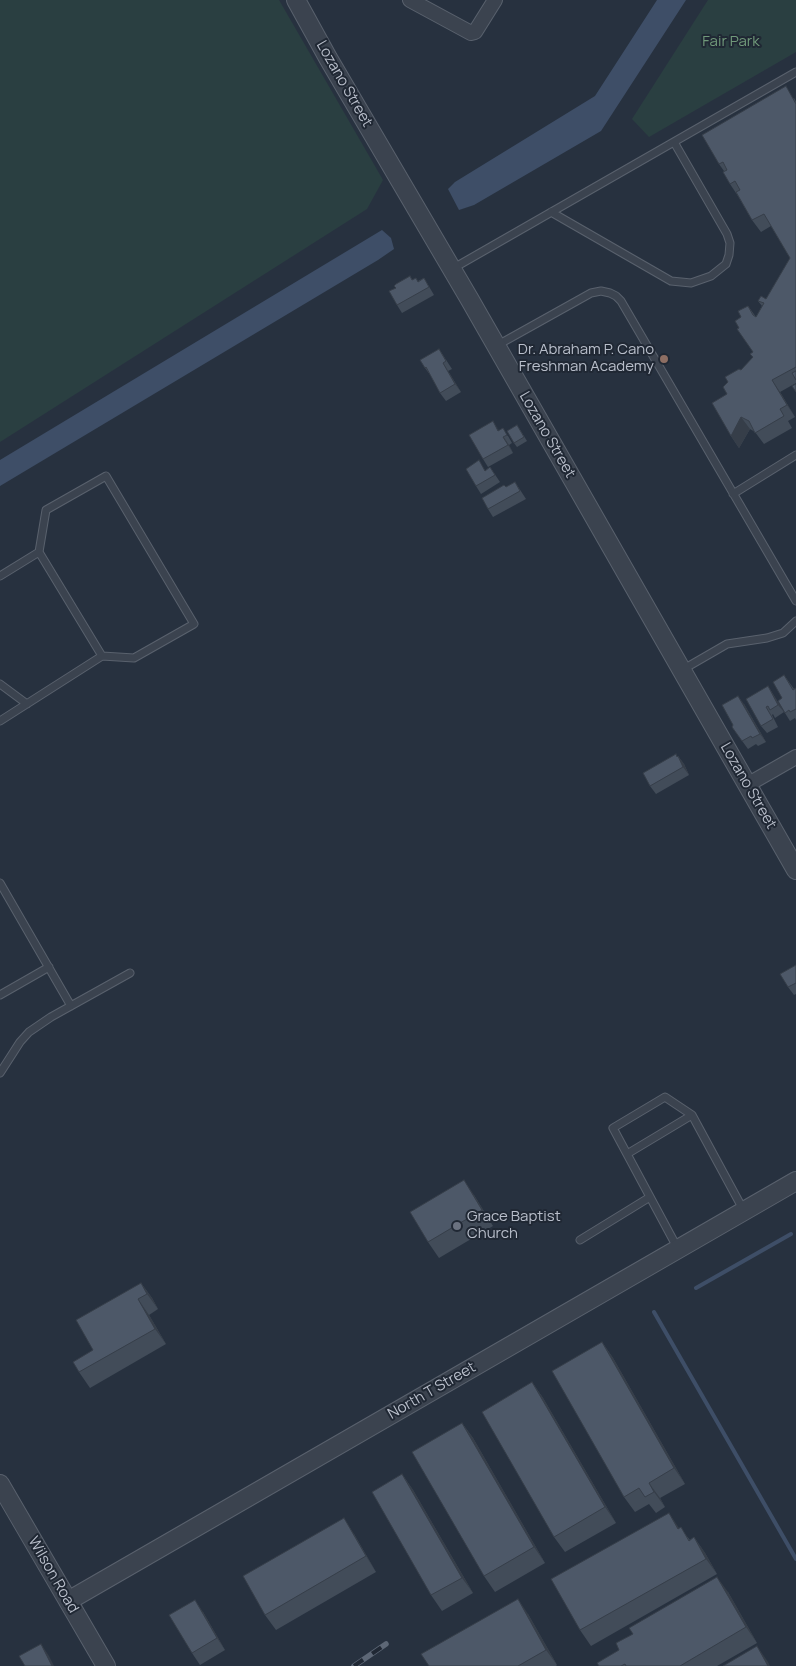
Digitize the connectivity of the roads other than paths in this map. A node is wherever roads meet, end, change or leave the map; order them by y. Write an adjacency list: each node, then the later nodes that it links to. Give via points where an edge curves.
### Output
1 (296, 0): 7 (street, Lozano Street)
2 (410, 0): 3 (street, via 471,33 475,32)
3 (495, 0)
4 (796, 72): 5 (lane)
5 (674, 142): 6 (lane); 6 (lane, via 730,243 726,264 711,276 691,283 671,280)
6 (551, 212): 7 (lane)
7 (452, 270): 8 (street, Lozano Street)
8 (496, 346): 10 (lane, via 591,293 601,291 616,296); 16 (street, Lozano Street)
9 (796, 455): 10 (lane)
10 (733, 494): 13 (lane)
11 (39, 552): 12 (lane); 15 (lane); 15 (lane, via 46,510 106,476 194,624 134,658)
12 (0, 576)
13 (796, 601)
14 (796, 621): 16 (lane, via 783,633 728,644)
15 (102, 656): 18 (lane)
16 (681, 670): 21 (street, Lozano Street)
17 (0, 684): 18 (lane)
18 (27, 704): 19 (lane)
19 (0, 721)
20 (796, 757): 21 (street)
21 (747, 785): 22 (street, Lozano Street)
22 (796, 870)
23 (0, 884): 24 (lane)
24 (49, 967): 26 (lane); 27 (lane)
25 (130, 973): 27 (lane)
26 (0, 995)
27 (71, 1006): 28 (lane, via 29,1032)
28 (0, 1073)
29 (692, 1115): 30 (lane); 30 (lane, via 665,1097 613,1128); 33 (lane)
30 (627, 1154): 32 (lane)
31 (796, 1181): 33 (street, North T Street)
32 (650, 1197): 34 (lane); 35 (lane)
33 (744, 1211): 35 (street, North T Street)
34 (580, 1240)
35 (678, 1249): 37 (street, North T Street)
36 (0, 1484): 37 (street, Wilson Road)
37 (68, 1601): 38 (street, Wilson Road)
38 (106, 1666)

